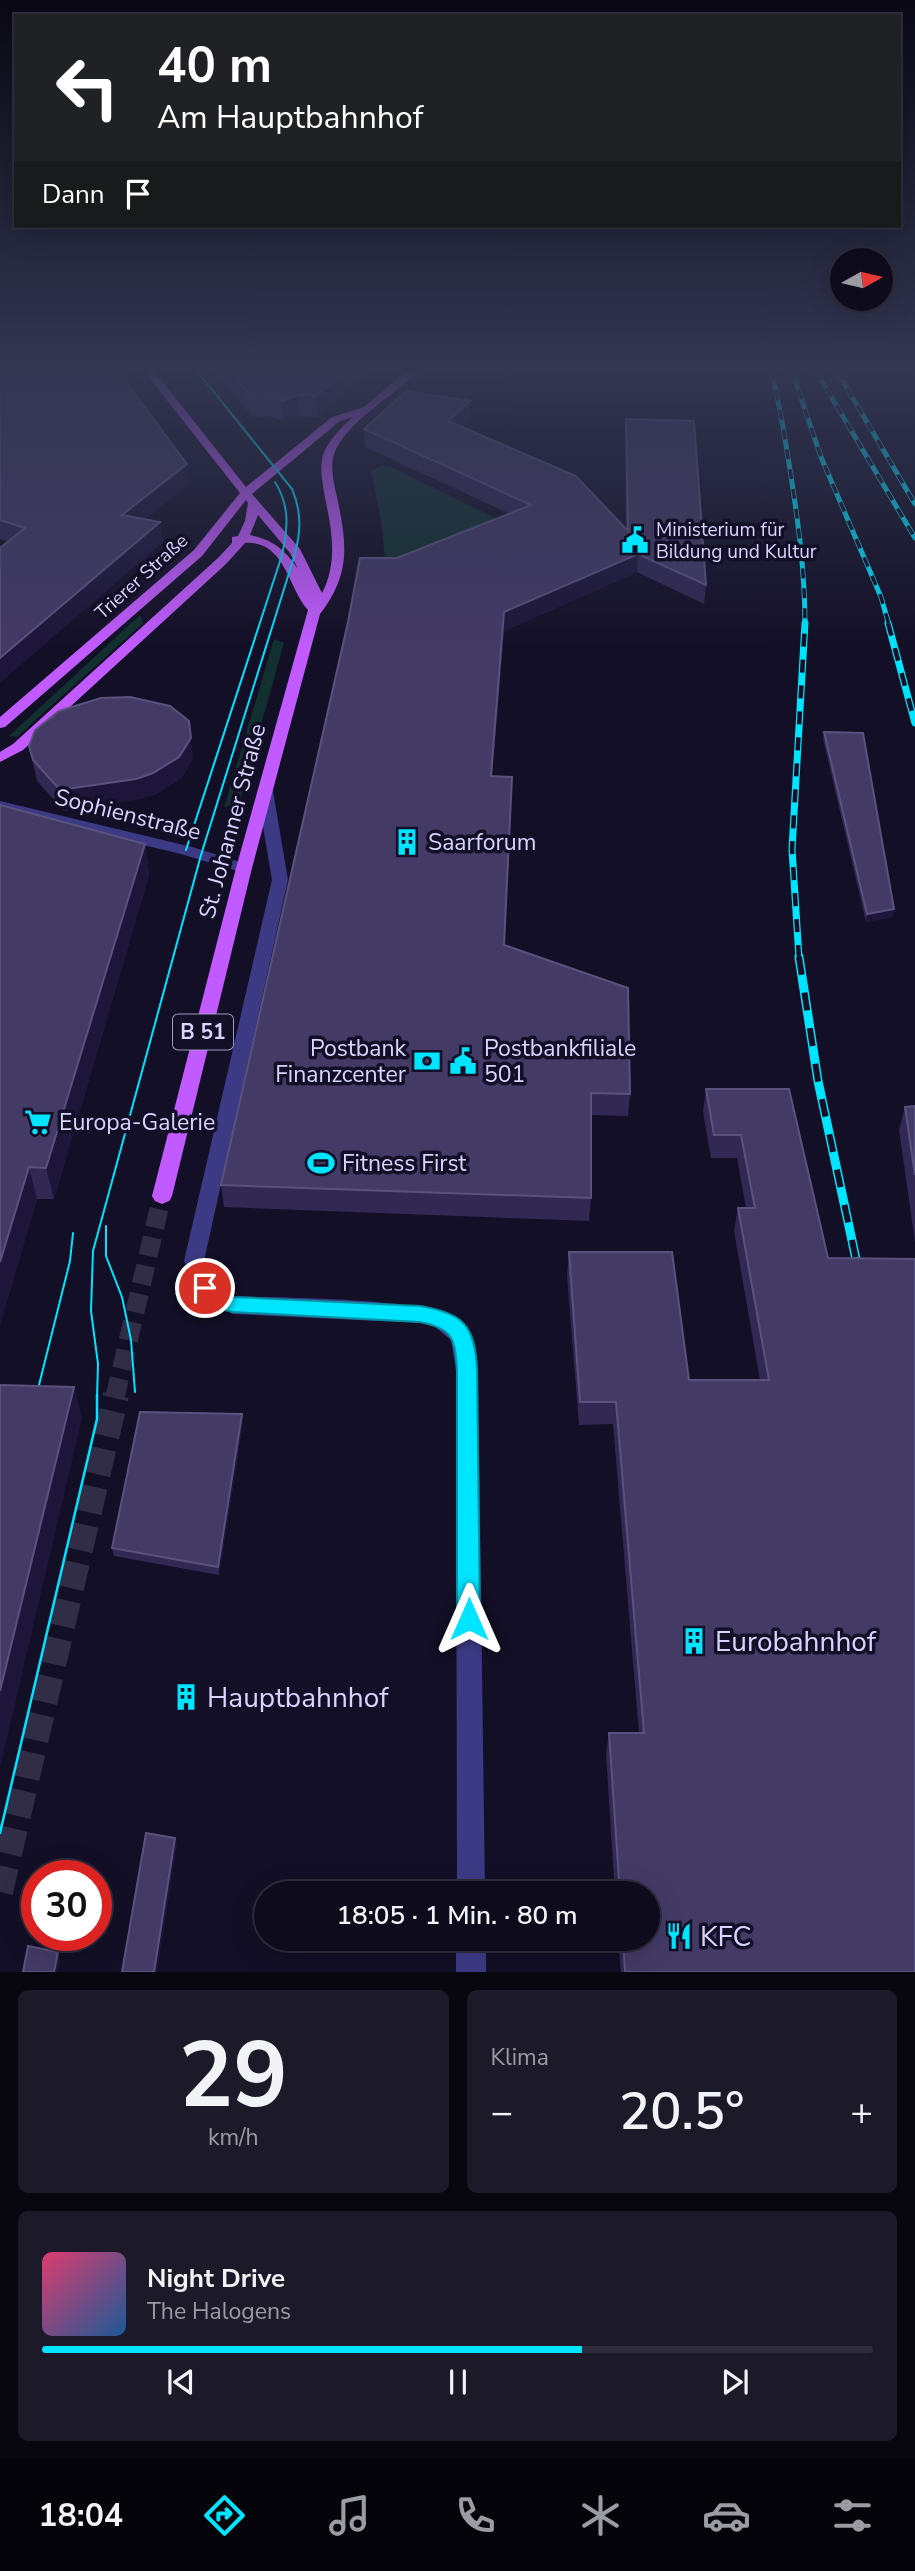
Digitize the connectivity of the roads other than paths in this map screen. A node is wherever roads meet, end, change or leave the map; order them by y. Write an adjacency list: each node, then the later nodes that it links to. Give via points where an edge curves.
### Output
1 (221, 463): 4 (main road, B 51)
2 (288, 463): 5 (main road, Trierer Straße)
3 (327, 463): 9 (main road, St. Johanner Straße, via 340,554 335,583)
4 (232, 477): 5 (main road, B 51); 6 (main road, via 231,501)
5 (250, 498): 6 (main road, Trierer Straße); 7 (main road, Trierer Straße, via 253,520); 9 (main road, B 51, via 307,570 316,592)
6 (223, 522): 8 (main road, Trierer Straße)
7 (243, 538): 8 (main road); 9 (main road, via 264,540 282,555); 11 (main road, Trierer Straße, via 38,729)
8 (198, 553): 10 (main road, Trierer Straße)
9 (314, 614): 12 (main road, St. Johanner Straße / B 51)
10 (0, 724)
11 (0, 758)
12 (265, 791): 14 (main road, St. Johanner Straße / B 51); 16 (street, via 280,880 194,1261 205,1288 218,1301 233,1305 420,1314 441,1318 460,1331 467,1370)
13 (0, 806): 14 (street, Sophienstraße)
14 (244, 868): 15 (main road, St. Johanner Straße / B 51)
15 (162, 1196)
16 (471, 1881)
17 (471, 1951): 18 (street)
18 (471, 1972)

